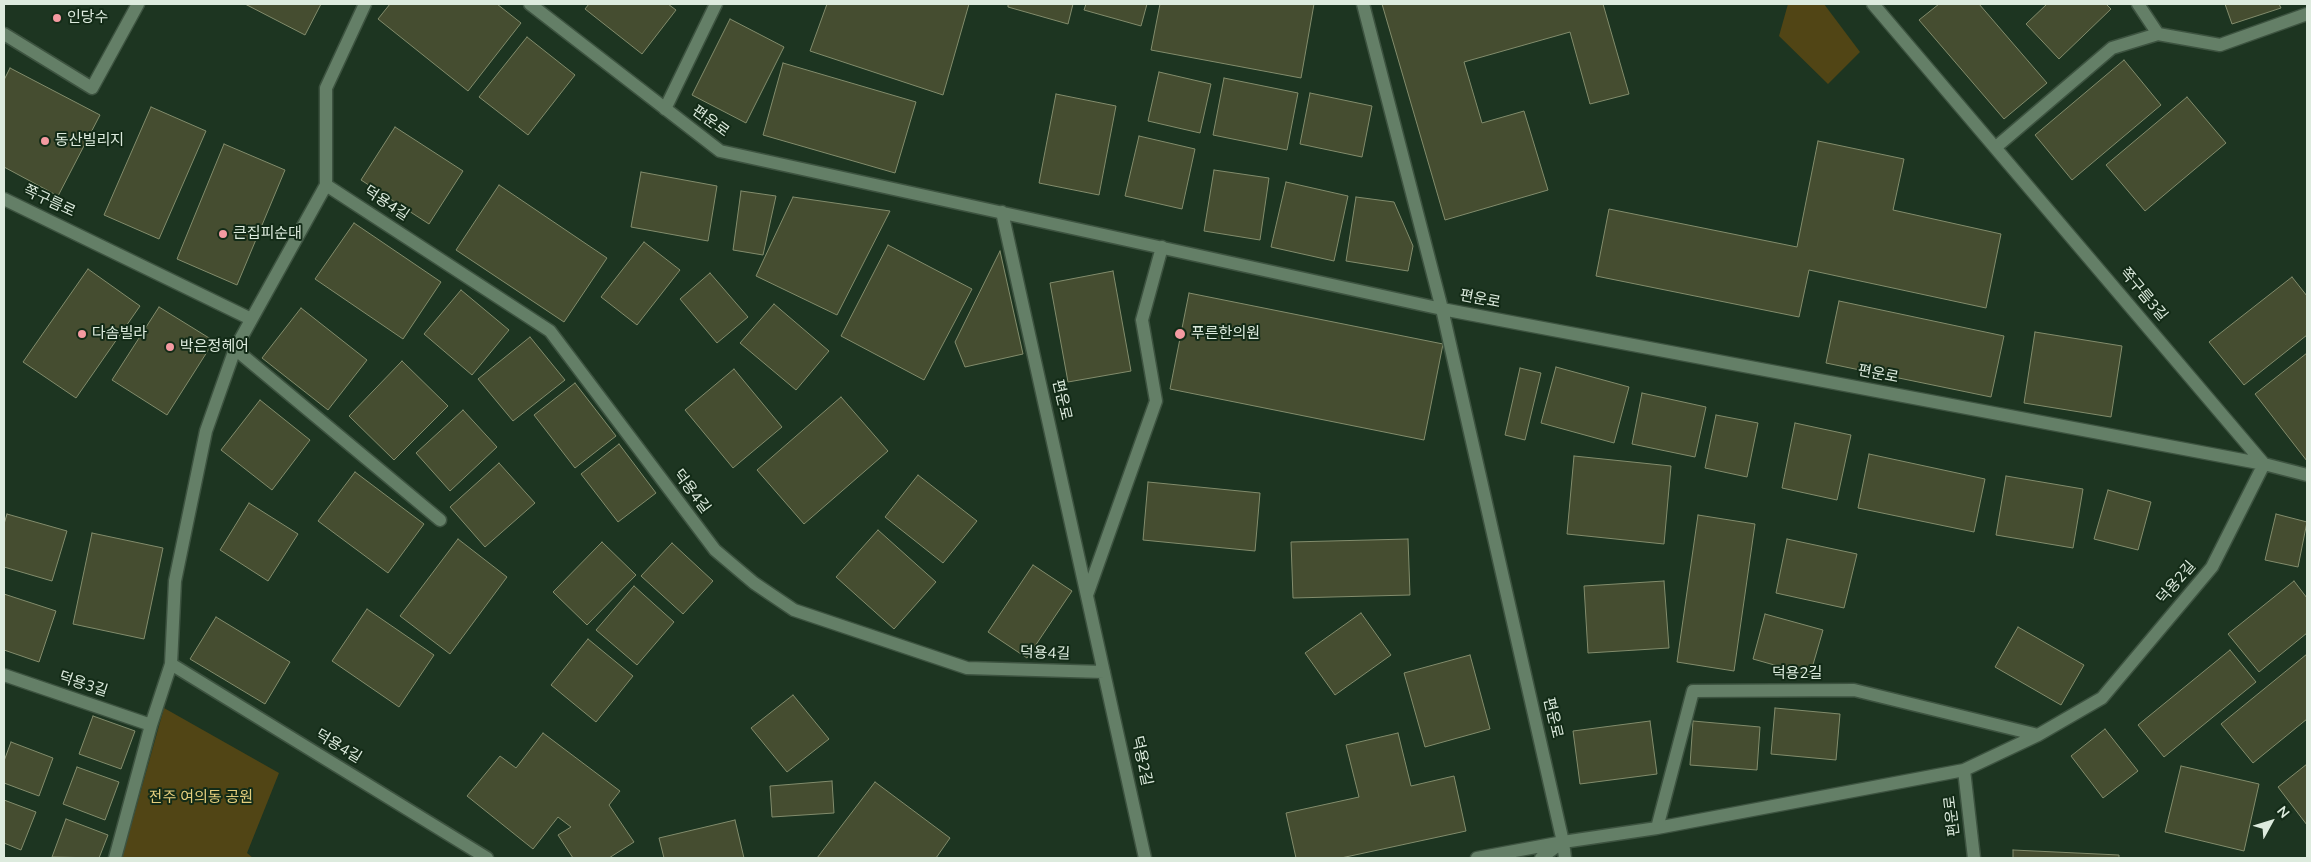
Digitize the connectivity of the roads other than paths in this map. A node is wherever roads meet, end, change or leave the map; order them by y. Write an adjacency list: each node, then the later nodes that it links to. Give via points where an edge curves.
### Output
1 (138, 4): 9 (street, via 92,88)
2 (365, 4): 13 (street, via 326,88)
3 (530, 4): 11 (street, 편운로)
4 (716, 4): 11 (street)
5 (1363, 4): 17 (street, 편운로)
6 (1873, 4): 12 (street, 쪽구름3길)
7 (2138, 4): 10 (street)
8 (2307, 14): 10 (street, via 2220,44)
9 (4, 34)
10 (2158, 34): 12 (street, via 2112,48)
11 (665, 108): 15 (street, 편운로, via 720,151)
12 (1996, 147): 20 (street, 쪽구름3길)
13 (326, 185): 18 (street); 25 (street, 덕용4길, via 550,331 715,550 754,583 794,610 966,668)
14 (4, 199): 18 (street, 쪽구름로)
15 (1002, 212): 16 (street, 편운로); 23 (street, 편운로)
16 (1162, 247): 17 (street, 편운로); 23 (street, via 1142,320 1156,402)
17 (1442, 309): 20 (street, 편운로); 31 (street, 편운로)
18 (251, 319): 19 (street)
19 (234, 349): 22 (street); 24 (street, via 206,432 175,581)
20 (2264, 464): 21 (street, 편운로); 28 (street, 덕용2길, via 2212,567 2102,698)
21 (2307, 475)
22 (440, 520)
23 (1087, 595): 25 (street, 편운로)
24 (171, 664): 27 (street); 33 (street, 덕용4길)
25 (1104, 672): 34 (street, 덕용2길)
26 (4, 675): 27 (street, 덕용3길)
27 (151, 725): 32 (street)
28 (2038, 736): 29 (street, 덕용2길); 30 (street, 덕용2길, via 1854,690 1694,691)
29 (1964, 770): 30 (street, 덕용2길); 38 (street, 편운로)
30 (1657, 828): 31 (street, 덕용2길)
31 (1563, 842): 35 (street, 덕용2길); 36 (street, 덕용2길); 37 (street)
32 (115, 858)
33 (488, 858)
34 (1145, 858)
35 (1478, 858)
36 (1540, 858)
37 (1565, 858)
38 (1974, 858)

